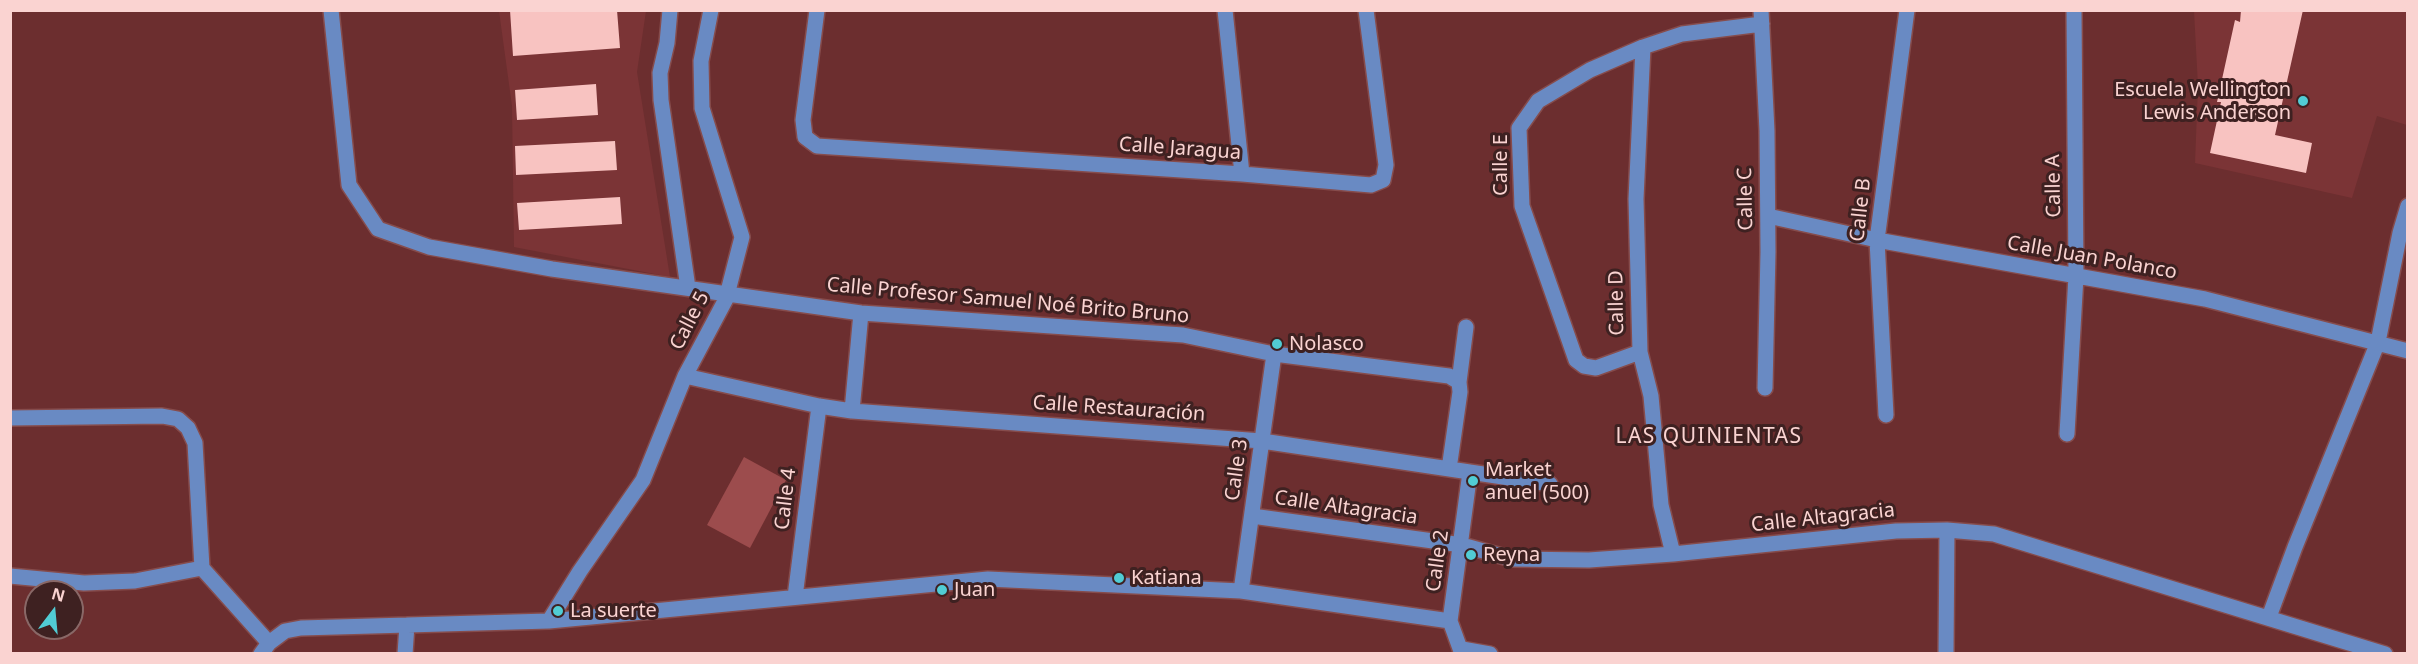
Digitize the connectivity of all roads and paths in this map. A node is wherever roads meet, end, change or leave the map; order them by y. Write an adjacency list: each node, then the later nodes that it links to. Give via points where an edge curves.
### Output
1 (331, 10): 16 (street, Calle Profesor Samuel Noé Brito Bruno, via 349,185 378,229 429,247)
2 (670, 10): 16 (street, via 660,73 661,100)
3 (711, 10): 17 (street, Calle 5, via 701,61 702,108 742,237)
4 (817, 10): 11 (street, Calle Jaragua, via 803,120 805,136 817,146)
5 (1225, 10): 11 (street)
6 (1366, 10): 11 (street, Calle Jaragua, via 1386,165 1383,180 1371,185)
7 (1907, 10): 14 (street, Calle B)
8 (2074, 10): 15 (street, Calle A)
9 (1761, 17): 10 (street, Calle E); 13 (street, Calle C)
10 (1643, 46): 22 (street, Calle D, via 1636,199); 22 (street, Calle E, via 1538,100 1519,128 1522,206 1576,360 1596,368)
11 (1242, 174)
12 (2408, 206): 20 (street)
13 (1767, 216): 14 (street, Calle Juan Polanco); 26 (street, Calle C)
14 (1877, 240): 15 (street, Calle Juan Polanco); 29 (street, Calle B)
15 (2076, 276): 20 (street, Calle Juan Polanco, via 2205,299); 31 (street, Calle A)
16 (688, 288): 17 (street, Calle Profesor Samuel Noé Brito Bruno)
17 (727, 293): 18 (street, Calle Profesor Samuel Noé Brito Bruno); 24 (street, Calle 5)
18 (861, 313): 23 (street, Calle Profesor Samuel Noé Brito Bruno, via 1183,335); 28 (street)
19 (1466, 327): 25 (street)
20 (2378, 342): 21 (street, Calle Juan Polanco); 44 (street)
21 (2408, 351)
22 (1640, 352): 39 (street, Calle D, via 1651,396 1660,506)
23 (1274, 354): 25 (street, Calle Profesor Samuel Noé Brito Bruno, via 1449,376); 32 (street, Calle 3)
24 (685, 376): 27 (street, Calle Restauración); 45 (street, Calle 5, via 643,480)
25 (1459, 382): 33 (street)
26 (1765, 388)
27 (819, 406): 28 (street, Calle Restauración); 43 (street, Calle 4)
28 (852, 411): 32 (street, Calle Restauración)
29 (1886, 415)
30 (10, 418): 40 (street, via 178,419 195,442)
31 (2067, 434)
32 (1262, 441): 33 (street, Calle Restauración); 36 (street, Calle 3)
33 (1449, 469): 34 (street, Calle Restauración)
34 (1470, 472): 35 (street, Calle Restauración); 38 (street, Calle 2)
35 (1550, 484)
36 (1252, 516): 38 (street, Calle Altagracia); 42 (street, Calle 3)
37 (1947, 530): 39 (street, Calle Altagracia, via 1896,531); 44 (street, Calle Altagracia, via 1994,534); 52 (street)
38 (1462, 545): 39 (street, Calle Altagracia, via 1512,559); 46 (street, Calle 2)
39 (1673, 555)
40 (202, 568): 41 (street, via 135,581 84,583); 48 (street)
41 (10, 576)
42 (1241, 591): 43 (street, via 988,579); 46 (street)
43 (795, 597): 45 (street)
44 (2269, 617): 53 (street, Calle Altagracia)
45 (549, 621): 47 (street)
46 (1450, 621): 49 (street, Calle 2)
47 (407, 625): 48 (street, via 301,628 285,631); 50 (street)
48 (265, 648)
49 (1462, 651): 51 (street)
50 (405, 654)
51 (1490, 654)
52 (1946, 654)
53 (2385, 654)

